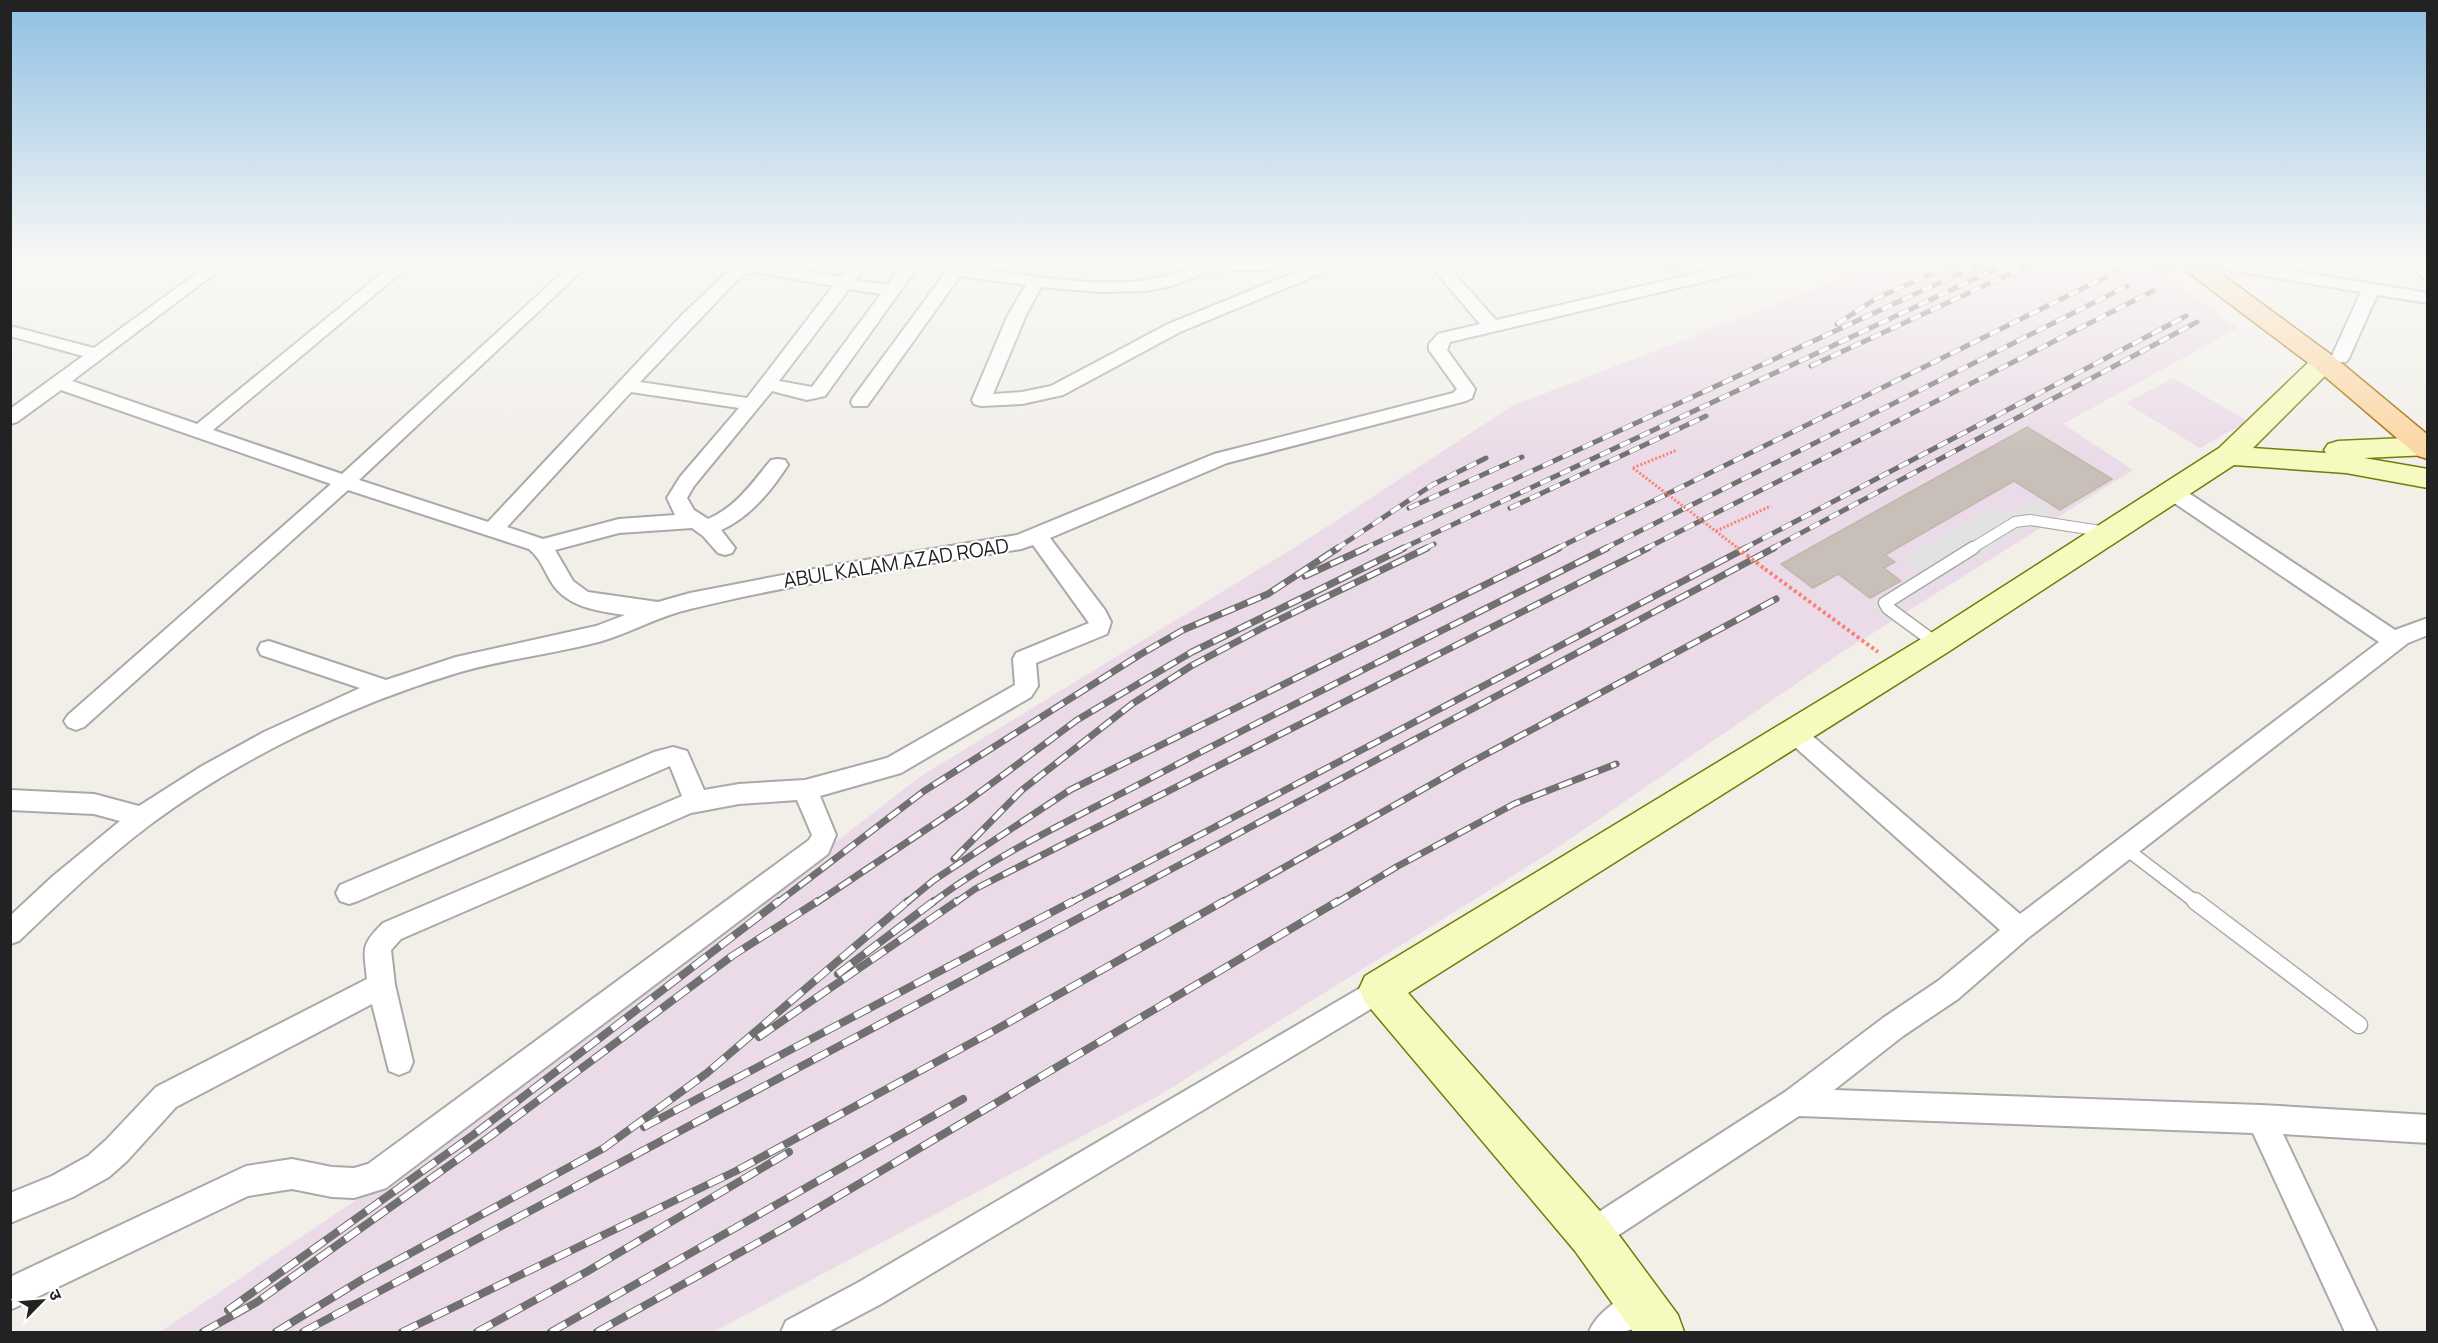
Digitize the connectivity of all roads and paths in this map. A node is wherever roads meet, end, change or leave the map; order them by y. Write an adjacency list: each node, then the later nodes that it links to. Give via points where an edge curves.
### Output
1 (133, 328): 15 (street)
2 (326, 328): 23 (street)
3 (512, 328): 29 (street)
4 (680, 328): 19 (street)
5 (811, 328): 18 (street)
6 (864, 328): 18 (street, via 818,392 807,394)
7 (913, 328): 20 (street)
8 (1012, 328): 9 (street, via 981,400 1056,391)
9 (1175, 328)
10 (1484, 328): 36 (street, ABUL KALAM AZAD ROAD, via 1451,336 1438,344 1438,350 1466,389 1459,397 1221,458)
11 (2285, 328): 16 (main road)
12 (2292, 328): 16 (main road)
13 (2350, 328): 16 (street)
14 (10, 332): 15 (street)
15 (98, 354): 17 (street)
16 (2332, 360): 24 (main road); 26 (street)
17 (60, 383): 22 (street); 23 (street)
18 (767, 384): 21 (street)
19 (626, 386): 21 (street); 33 (street)
20 (860, 402)
21 (752, 404): 32 (street, via 677,498 681,508)
22 (10, 418)
23 (199, 432): 29 (street)
24 (2426, 444): 26 (street)
25 (1677, 450): 34 (path, bridge, via 1634,468)
26 (2229, 455): 28 (street, via 2346,464); 30 (street)
27 (778, 465): 32 (street, via 737,513)
28 (2427, 479)
29 (345, 482): 33 (street); 46 (street)
30 (2171, 491): 35 (street); 41 (street)
31 (1771, 506): 34 (path)
32 (700, 525): 37 (street, via 619,526); 38 (street)
33 (492, 531): 37 (street)
34 (1716, 531): 44 (path, bridge)
35 (2109, 532): 42 (street); 42 (lane, via 2030,520 2015,522 1887,600 1888,608)
36 (1037, 536): 39 (street, ABUL KALAM AZAD ROAD, via 1004,546 796,579); 48 (street, via 1097,616 1099,628 1024,659 1027,686 1023,691 915,755 867,774)
37 (542, 546): 39 (street, via 565,586 574,594 587,600)
38 (725, 548)
39 (659, 610): 45 (street, ABUL KALAM AZAD ROAD, via 600,633 456,665)
40 (2427, 626): 41 (street)
41 (2394, 641): 52 (street)
42 (1937, 644): 44 (street)
43 (269, 649): 45 (street)
44 (1899, 668): 47 (street)
45 (385, 688): 51 (street, ABUL KALAM AZAD ROAD, via 298,724)
46 (76, 721)
47 (1794, 733): 54 (street); 57 (street)
48 (805, 790): 50 (street, via 738,793); 65 (street, via 824,835 819,848 375,1177 343,1183 292,1174 246,1181)
49 (10, 800): 51 (street, via 94,804)
50 (696, 800): 53 (street, via 680,758 673,756); 56 (street, via 392,931 377,946)
51 (142, 817): 55 (street, ABUL KALAM AZAD ROAD)
52 (2125, 848): 54 (street); 58 (lane)
53 (349, 892)
54 (2019, 930): 60 (street, via 1948,990)
55 (10, 933)
56 (381, 985): 59 (street); 63 (street, via 166,1097 91,1172)
57 (1379, 989): 64 (street); 67 (street, via 870,1293)
58 (2359, 1025)
59 (399, 1062)
60 (1795, 1102): 61 (street); 64 (street)
61 (2261, 1119): 62 (street); 69 (street)
62 (2427, 1129)
63 (10, 1208)
64 (1591, 1235): 66 (street)
65 (10, 1294)
66 (1652, 1318): 68 (street)
67 (797, 1332)
68 (1605, 1332)
69 (2361, 1332)

